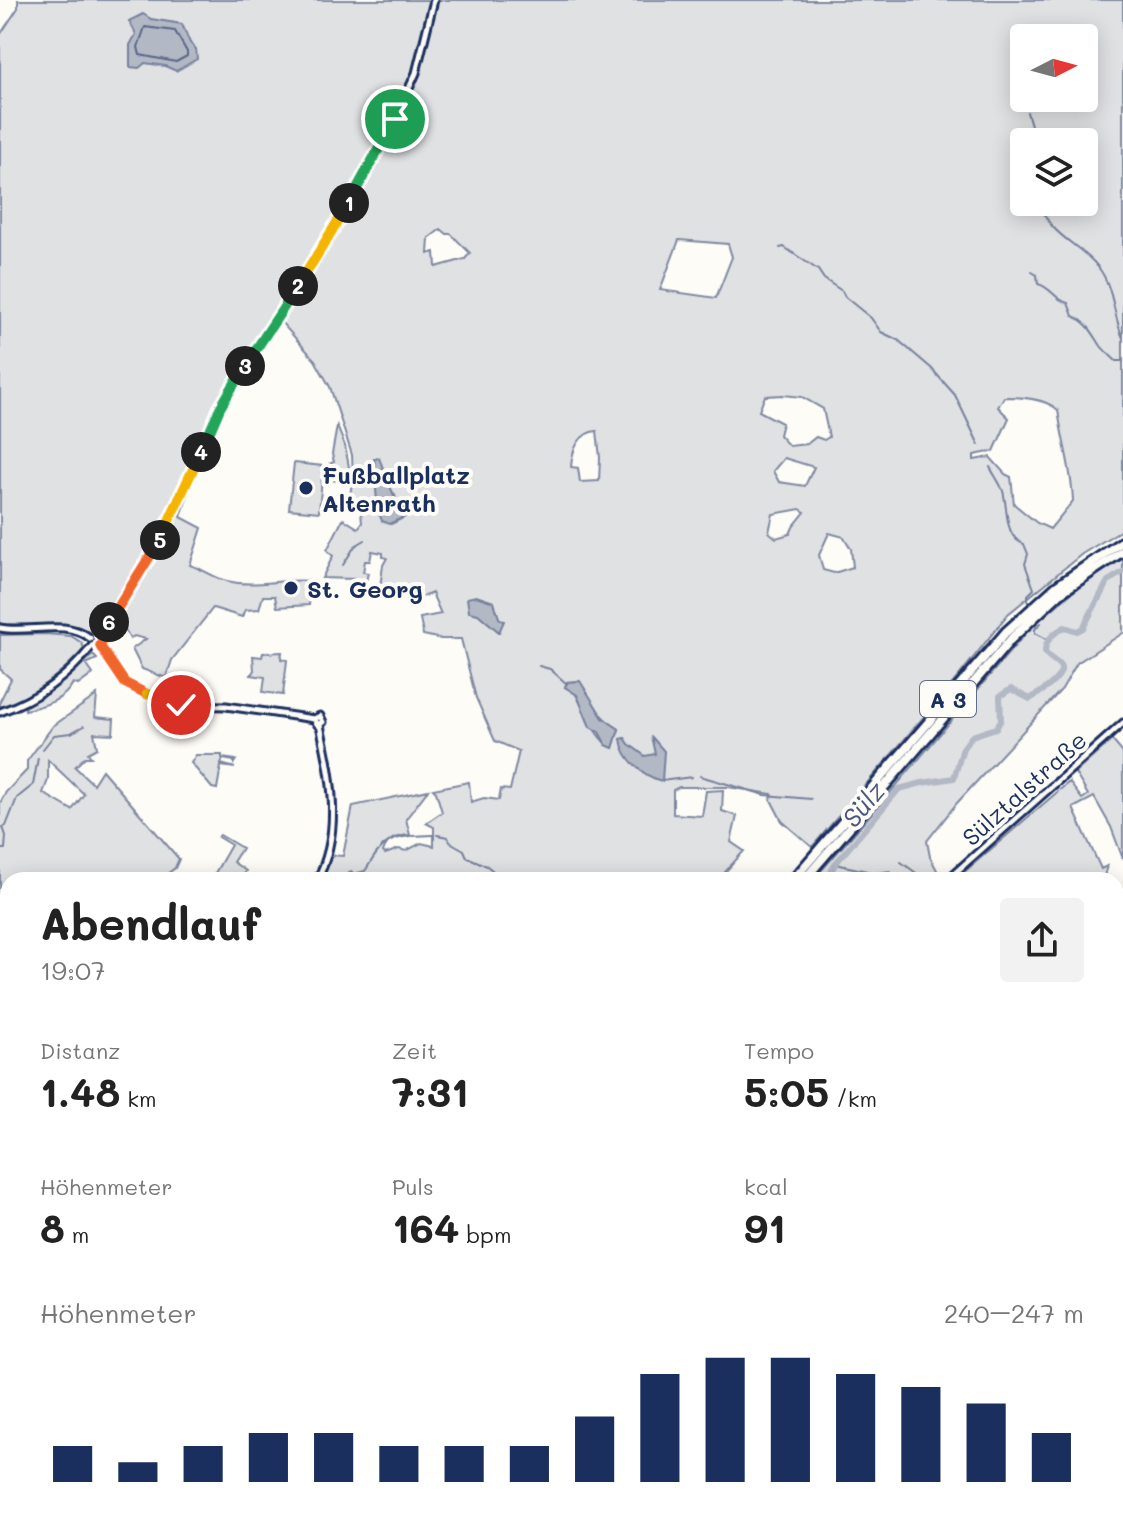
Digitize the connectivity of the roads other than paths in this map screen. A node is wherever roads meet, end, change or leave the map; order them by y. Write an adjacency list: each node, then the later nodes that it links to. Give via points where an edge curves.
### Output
1 (434, 0): 5 (main road, via 416,73 395,119 317,258 220,408 167,528)
2 (1123, 541): 12 (highway, A 3, via 1057,586 1006,632)
3 (1123, 551): 13 (highway, A 3, via 1060,593 1012,638)
4 (0, 628): 6 (main road, via 55,627)
5 (101, 636): 6 (main road); 8 (main road)
6 (90, 638): 7 (main road)
7 (92, 646): 8 (main road); 9 (main road, via 55,683)
8 (100, 646): 11 (main road, via 125,683 154,697 180,705 222,705 314,719 320,725 334,799)
9 (0, 712)
10 (1123, 723): 14 (main road, Sülztalstraße)
11 (321, 872)
12 (800, 872)
13 (811, 872)
14 (956, 872)

